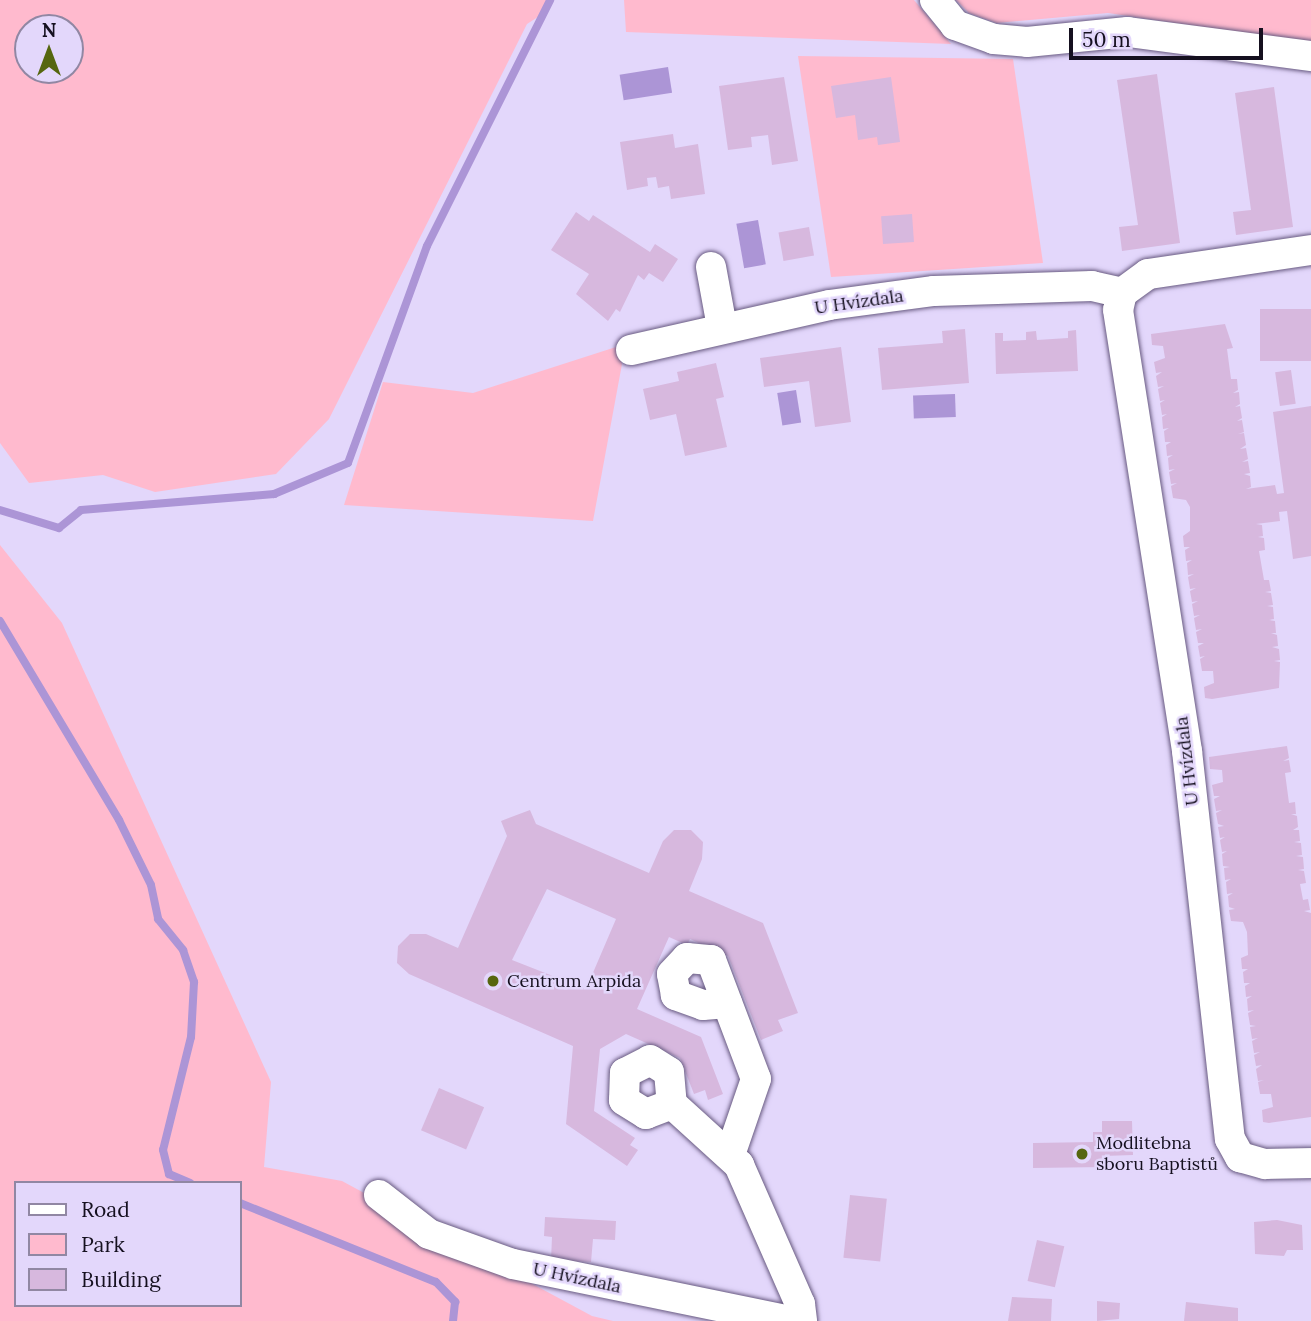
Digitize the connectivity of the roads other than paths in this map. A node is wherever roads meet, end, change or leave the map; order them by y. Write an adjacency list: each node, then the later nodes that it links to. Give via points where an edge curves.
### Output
1 (934, 0): 2 (street, via 955,25 994,39 1128,32)
2 (1311, 56)
3 (1311, 250): 5 (street, via 1148,274)
4 (711, 268): 6 (street)
5 (1122, 293): 6 (street, U Hvízdala, via 1092,286 934,291); 11 (street, U Hvízdala, via 1119,320 1185,738 1230,1139 1240,1157 1265,1164)
6 (722, 327): 7 (street, U Hvízdala)
7 (631, 350)
8 (727, 1003): 10 (street, via 703,1004 676,995 673,974 687,958 711,960 756,1079)
9 (672, 1104): 10 (street)
10 (730, 1155): 14 (street, via 800,1304)
11 (1311, 1163)
12 (379, 1195): 13 (street, U Hvízdala, via 429,1234 513,1264)
13 (790, 1321)
14 (802, 1321)

